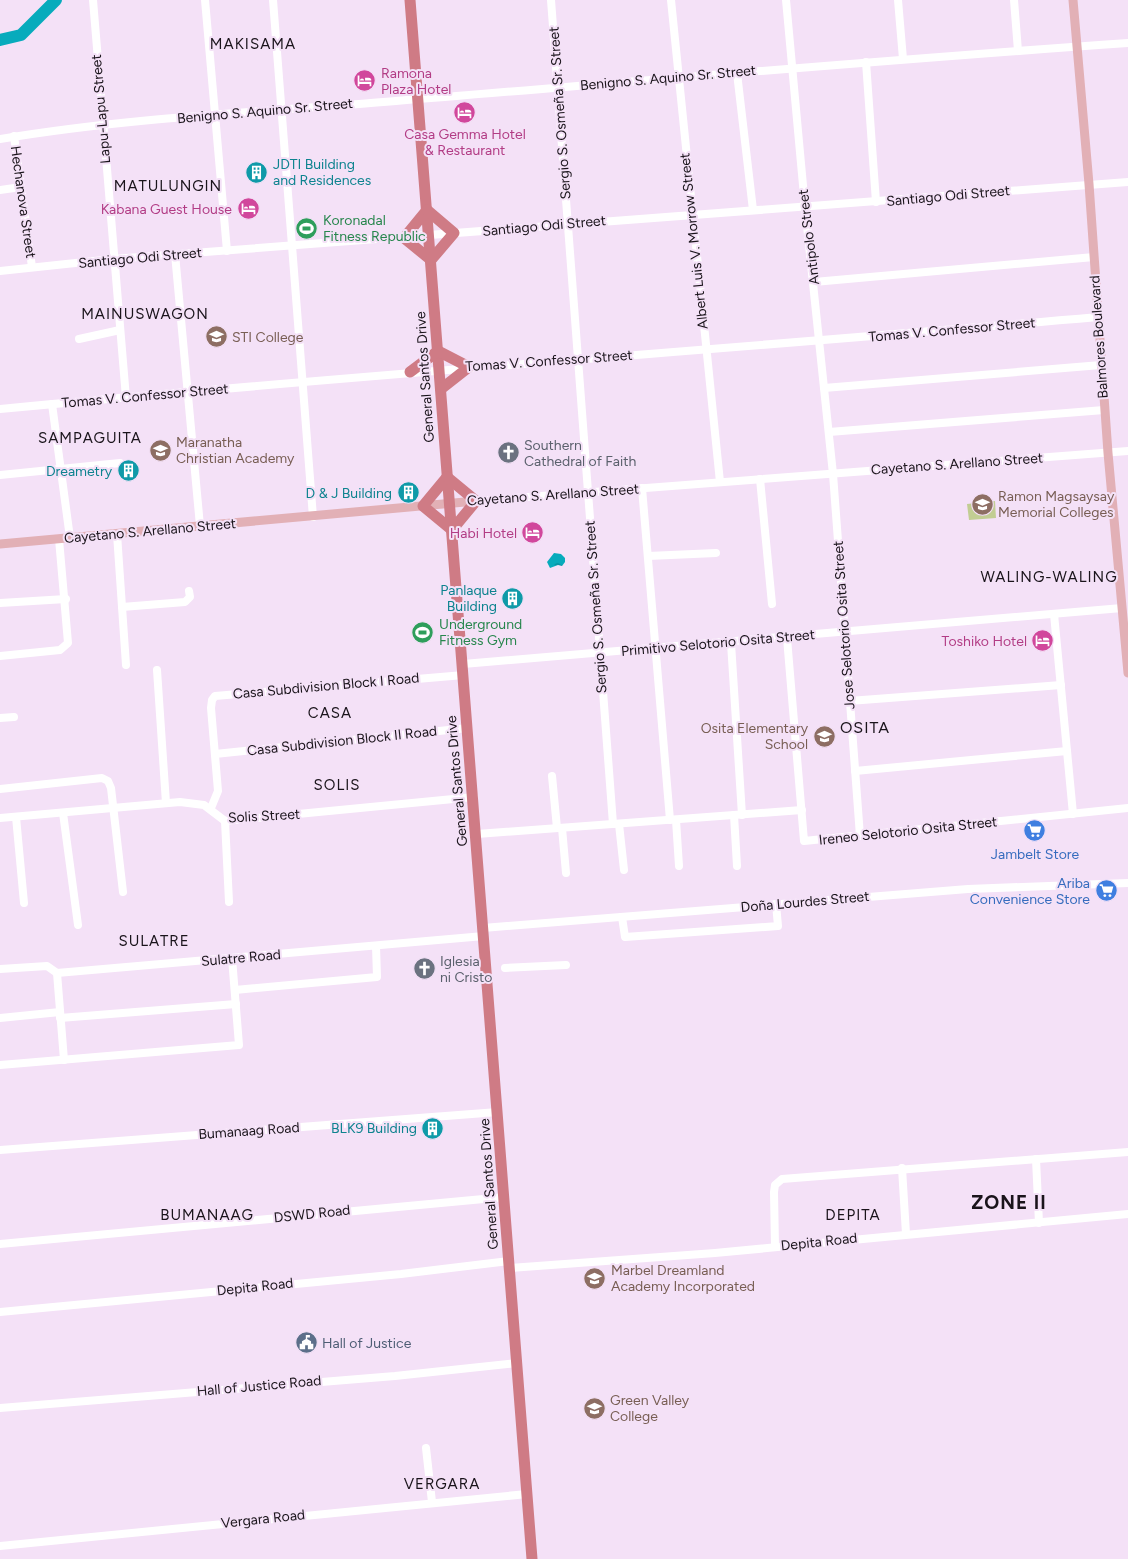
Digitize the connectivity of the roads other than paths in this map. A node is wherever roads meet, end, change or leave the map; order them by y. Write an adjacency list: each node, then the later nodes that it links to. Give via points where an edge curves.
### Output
1 (93, 0): 23 (street, Lapu-Lapu Street)
2 (205, 0): 22 (street)
3 (273, 0): 21 (street)
4 (410, 0): 20 (highway, General Santos Drive)
5 (551, 0): 19 (street, Sergio S. Osmeña Sr. Street)
6 (671, 0): 18 (street, Albert Luis V. Morrow Street)
7 (786, 0): 16 (street, Antipolo Street)
8 (898, 0): 14 (street)
9 (1014, 0): 13 (street)
10 (1073, 0): 12 (main road, Balmores Boulevard)
11 (1128, 43): 12 (street, Benigno S. Aquino Sr. Street)
12 (1076, 47): 13 (street, Benigno S. Aquino Sr. Street); 27 (main road, Balmores Boulevard)
13 (1018, 51): 14 (street, Benigno S. Aquino Sr. Street)
14 (903, 59): 15 (street, Benigno S. Aquino Sr. Street)
15 (866, 62): 16 (street, Benigno S. Aquino Sr. Street); 30 (street)
16 (791, 67): 17 (street, Benigno S. Aquino Sr. Street); 31 (street, Antipolo Street)
17 (737, 73): 18 (street, Benigno S. Aquino Sr. Street); 33 (street)
18 (678, 77): 19 (street, Benigno S. Aquino Sr. Street); 34 (street, Albert Luis V. Morrow Street)
19 (558, 87): 20 (street, Benigno S. Aquino Sr. Street); 35 (street, Sergio S. Osmeña Sr. Street)
20 (418, 99): 21 (street, Benigno S. Aquino Sr. Street); 32 (highway, General Santos Drive)
21 (280, 109): 22 (street, Benigno S. Aquino Sr. Street); 39 (street)
22 (215, 115): 23 (street, Benigno S. Aquino Sr. Street); 40 (street)
23 (102, 125): 24 (street, Benigno S. Aquino Sr. Street); 43 (street, Lapu-Lapu Street)
24 (14, 136): 25 (street, Benigno S. Aquino Sr. Street); 28 (street, Hechanova Street)
25 (0, 139)
26 (1128, 182): 27 (street, Santiago Odi Street)
27 (1089, 184): 30 (street, Santiago Odi Street); 42 (main road, Balmores Boulevard)
28 (21, 187): 29 (street); 45 (street, Hechanova Street)
29 (0, 190)
30 (876, 202): 31 (street, Santiago Odi Street)
31 (805, 207): 33 (street, Santiago Odi Street); 47 (street, Antipolo Street)
32 (427, 210): 36 (highway); 37 (highway, General Santos Drive); 38 (highway)
33 (753, 210): 34 (street, Santiago Odi Street)
34 (692, 214): 35 (street, Santiago Odi Street); 52 (street, Albert Luis V. Morrow Street)
35 (568, 224): 36 (street, Santiago Odi Street); 54 (street, Sergio S. Osmeña Sr. Street)
36 (454, 233): 37 (street, Santiago Odi Street); 44 (highway)
37 (429, 236): 38 (street, Santiago Odi Street); 44 (highway, General Santos Drive)
38 (404, 238): 39 (street, Santiago Odi Street); 44 (highway)
39 (291, 246): 40 (street, Santiago Odi Street); 59 (street)
40 (227, 251): 41 (street, Santiago Odi Street)
41 (174, 254): 43 (street, Santiago Odi Street); 62 (street)
42 (1094, 257): 47 (street); 48 (main road, Balmores Boulevard)
43 (113, 259): 45 (street, Santiago Odi Street); 49 (street, Lapu-Lapu Street)
44 (431, 260): 53 (highway, General Santos Drive)
45 (32, 267): 46 (street, Santiago Odi Street)
46 (0, 272)
47 (814, 282): 51 (street, Antipolo Street)
48 (1098, 317): 51 (street, Tomas V. Confessor Street); 55 (main road, Balmores Boulevard)
49 (120, 330): 50 (street); 63 (street, Lapu-Lapu Street)
50 (79, 339)
51 (819, 342): 52 (street, Tomas V. Confessor Street); 60 (street, Antipolo Street)
52 (705, 350): 54 (street, Tomas V. Confessor Street); 76 (street, Albert Luis V. Morrow Street)
53 (438, 351): 56 (highway); 57 (highway, General Santos Drive); 58 (highway)
54 (578, 359): 56 (street, Tomas V. Confessor Street); 78 (street, Sergio S. Osmeña Sr. Street)
55 (1101, 365): 60 (street); 66 (main road, Balmores Boulevard)
56 (468, 367): 57 (street, Tomas V. Confessor Street); 61 (highway)
57 (440, 369): 58 (street, Tomas V. Confessor Street); 61 (highway, General Santos Drive)
58 (410, 372): 59 (street, Tomas V. Confessor Street)
59 (302, 381): 62 (street, Tomas V. Confessor Street); 82 (street)
60 (824, 388): 67 (street, Antipolo Street)
61 (441, 389): 74 (highway, General Santos Drive)
62 (187, 392): 63 (street, Tomas V. Confessor Street); 83 (street)
63 (126, 398): 64 (street, Tomas V. Confessor Street)
64 (52, 404): 65 (street, Tomas V. Confessor Street); 71 (street)
65 (0, 409)
66 (1104, 410): 67 (street); 69 (main road, Balmores Boulevard)
67 (829, 432): 72 (street, Antipolo Street)
68 (1128, 451): 69 (street, Cayetano S. Arellano Street)
69 (1108, 452): 72 (street, Cayetano S. Arellano Street); 96 (main road, Balmores Boulevard)
70 (120, 463): 71 (street)
71 (61, 468): 73 (street); 86 (street)
72 (833, 474): 75 (street, Cayetano S. Arellano Street); 98 (street, Jose Selotorio Osita Street)
73 (0, 475)
74 (447, 477): 79 (highway); 80 (highway, General Santos Drive); 81 (highway)
75 (760, 479): 76 (street, Cayetano S. Arellano Street); 94 (street)
76 (720, 482): 77 (street, Cayetano S. Arellano Street)
77 (642, 488): 78 (street, Cayetano S. Arellano Street); 90 (street)
78 (587, 492): 79 (street, Cayetano S. Arellano Street); 103 (street, Sergio S. Osmeña Sr. Street)
79 (476, 501): 80 (main road, Cayetano S. Arellano Street); 84 (highway)
80 (450, 503): 81 (main road, Cayetano S. Arellano Street); 84 (highway, General Santos Drive)
81 (423, 506): 82 (main road, Cayetano S. Arellano Street); 84 (highway)
82 (313, 517): 83 (main road, Cayetano S. Arellano Street)
83 (200, 526): 85 (main road, Cayetano S. Arellano Street)
84 (452, 530): 107 (highway, General Santos Drive)
85 (116, 534): 86 (main road, Cayetano S. Arellano Street); 95 (street)
86 (70, 538): 87 (main road, Cayetano S. Arellano Street)
87 (59, 539): 88 (main road, Cayetano S. Arellano Street); 92 (street)
88 (0, 544)
89 (716, 553): 90 (street)
90 (648, 556): 102 (street)
91 (189, 591): 95 (street, via 190,598 186,602)
92 (66, 599): 93 (street); 104 (street, via 69,638 64,648)
93 (0, 603)
94 (772, 604)
95 (122, 607): 105 (street)
96 (1122, 608): 97 (street, Primitivo Selotorio Osita Street); 101 (main road, Balmores Boulevard)
97 (1054, 614): 98 (street, Primitivo Selotorio Osita Street); 109 (street)
98 (844, 632): 99 (street, Primitivo Selotorio Osita Street); 110 (street, Jose Selotorio Osita Street)
99 (787, 638): 100 (street, Primitivo Selotorio Osita Street); 124 (street)
100 (730, 643): 102 (street, Primitivo Selotorio Osita Street); 127 (street)
101 (1127, 643): 108 (main road, Balmores Boulevard)
102 (656, 649): 103 (street, Primitivo Selotorio Osita Street); 130 (street)
103 (600, 653): 107 (street, Primitivo Selotorio Osita Street); 132 (street, Sergio S. Osmeña Sr. Street)
104 (0, 656)
105 (126, 665)
106 (157, 670): 120 (street)
107 (463, 670): 113 (highway, General Santos Drive); 115 (street, Casa Subdivision Block I Road, via 442,677 218,695 212,700)
108 (1128, 673)
109 (1061, 686): 110 (street); 114 (street)
110 (850, 701): 116 (street, Jose Selotorio Osita Street)
111 (14, 717): 112 (street)
112 (0, 718)
113 (468, 728): 115 (street, Casa Subdivision Block II Road); 119 (highway, General Santos Drive)
114 (1067, 751): 116 (street); 126 (street)
115 (215, 754): 122 (street, via 218,793)
116 (855, 770): 135 (street, Jose Selotorio Osita Street)
117 (552, 776): 133 (street)
118 (0, 789): 121 (street, via 102,778 110,784)
119 (474, 797): 131 (street, Solis Street); 134 (highway, General Santos Drive)
120 (166, 803): 121 (street, Solis Street); 122 (street, Solis Street, via 198,802)
121 (113, 808): 125 (street, Solis Street); 141 (street)
122 (211, 808): 131 (street, Solis Street)
123 (1128, 808): 126 (street, Ireneo Selotorio Osita Street)
124 (802, 810): 127 (street); 135 (street, Ireneo Selotorio Osita Street, via 804,841)
125 (63, 813): 128 (street, Solis Street); 146 (street)
126 (1073, 814): 135 (street, Ireneo Selotorio Osita Street)
127 (738, 815): 130 (street); 137 (street)
128 (16, 817): 129 (street, Solis Street); 143 (street)
129 (0, 818)
130 (673, 820): 132 (street); 136 (street)
131 (225, 821): 142 (street)
132 (616, 824): 133 (street); 138 (street, Sergio S. Osmeña Sr. Street)
133 (559, 828): 134 (street); 139 (street)
134 (477, 834): 147 (highway, General Santos Drive)
135 (860, 836)
136 (679, 866)
137 (737, 866)
138 (624, 870)
139 (566, 873)
140 (1128, 883): 144 (street, Doña Lourdes Street, via 968,889)
141 (123, 892)
142 (230, 902)
143 (24, 903)
144 (776, 904): 145 (street, Doña Lourdes Street); 145 (street, via 778,926 625,937)
145 (622, 917): 147 (street, Doña Lourdes Street)
146 (78, 925)
147 (484, 932): 148 (street, Sulatre Road); 160 (highway, General Santos Drive)
148 (376, 946): 149 (street, Sulatre Road); 154 (street, via 377,977)
149 (232, 958): 153 (street, Sulatre Road); 154 (street)
150 (566, 965): 151 (street)
151 (505, 968)
152 (0, 969): 153 (street, Sulatre Road, via 46,966)
153 (57, 973): 156 (street)
154 (235, 990): 155 (street)
155 (236, 1004): 156 (street); 158 (street, via 240,1045)
156 (60, 1015): 157 (street); 158 (street)
157 (0, 1018)
158 (64, 1060): 159 (street)
159 (0, 1065)
160 (498, 1112): 161 (street, Bumanaag Road); 165 (highway, General Santos Drive)
161 (0, 1150)
162 (1128, 1152): 163 (street)
163 (1036, 1159): 164 (street); 167 (street)
164 (902, 1168): 168 (street); 170 (street, via 778,1181 774,1192)
165 (505, 1197): 169 (street, DSWD Road); 171 (highway, General Santos Drive)
166 (1128, 1214): 167 (street, Depita Road)
167 (1039, 1223): 168 (street, Depita Road)
168 (906, 1234): 170 (street, Depita Road)
169 (0, 1244)
170 (775, 1247): 171 (street, Depita Road)
171 (510, 1264): 172 (street, Depita Road); 173 (highway, General Santos Drive)
172 (0, 1312)
173 (518, 1363): 174 (street, Hall of Justice Road); 176 (highway, General Santos Drive)
174 (0, 1408)
175 (426, 1448): 177 (street)
176 (527, 1494): 177 (street, Vergara Road); 179 (highway, General Santos Drive)
177 (432, 1502): 178 (street, Vergara Road)
178 (0, 1546)
179 (532, 1559)

